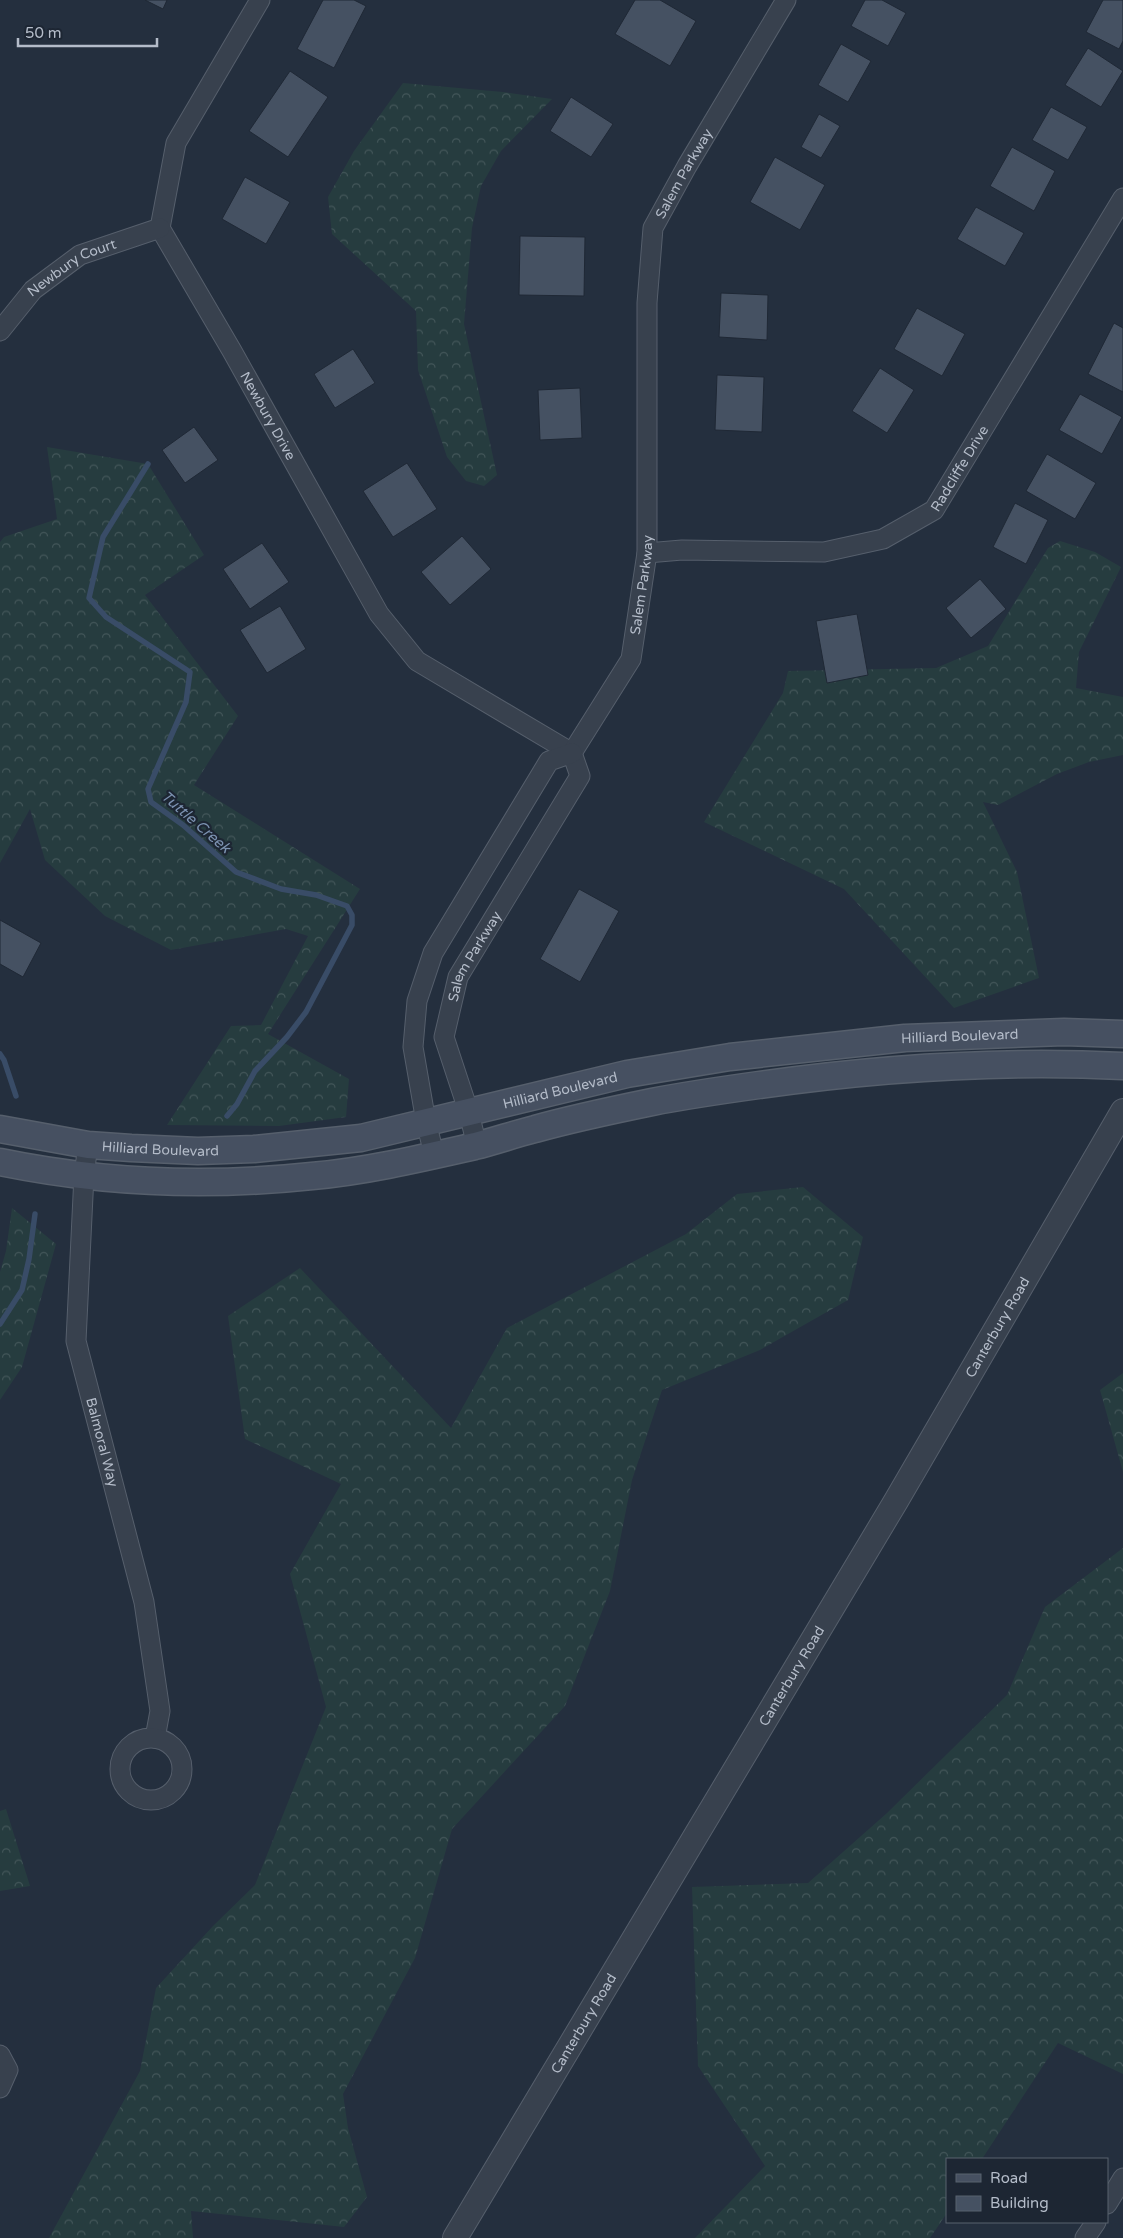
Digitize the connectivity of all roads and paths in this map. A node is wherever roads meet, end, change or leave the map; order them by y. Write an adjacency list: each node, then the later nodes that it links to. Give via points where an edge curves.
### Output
1 (260, 0): 4 (street, via 176,142)
2 (786, 0): 6 (street, Salem Parkway, via 653,228 646,303)
3 (1123, 198): 6 (street, Radcliffe Drive, via 934,510 883,539 824,552 682,550)
4 (160, 228): 5 (street, Newbury Court, via 80,255 34,290); 7 (street, Newbury Drive, via 379,614 416,662)
5 (0, 331)
6 (648, 553): 7 (street, Salem Parkway, via 631,659)
7 (572, 753): 11 (street, Salem Parkway, via 580,776 458,977 444,1037); 12 (street, via 549,761 433,953 417,1002 413,1047)
8 (1123, 1034): 11 (main road, Hilliard Boulevard, via 1064,1032 905,1038 730,1057 627,1074)
9 (1123, 1066): 15 (main road, via 966,1066 791,1080 655,1101 536,1128)
10 (1123, 1111): 25 (street, Canterbury Road, via 896,1501)
11 (469, 1113): 12 (main road, Hilliard Boulevard); 15 (street, Salem Parkway)
12 (426, 1122): 14 (main road, Hilliard Boulevard, via 361,1138 254,1149 198,1151); 16 (street)
13 (0, 1129): 14 (main road, Hilliard Boulevard)
14 (88, 1145): 18 (street, Balmoral Way)
15 (477, 1146): 16 (main road)
16 (434, 1154): 18 (main road, via 314,1176 265,1180 199,1182)
17 (0, 1162): 18 (main road)
18 (84, 1175): 19 (street, Balmoral Way, via 76,1341 144,1602 160,1711)
19 (155, 1738)
20 (0, 2055): 21 (street, via 8,2070)
21 (0, 2088)
22 (1123, 2178): 23 (street)
23 (1108, 2202)
24 (1095, 2223): 26 (street)
25 (455, 2238)
26 (1086, 2238)

